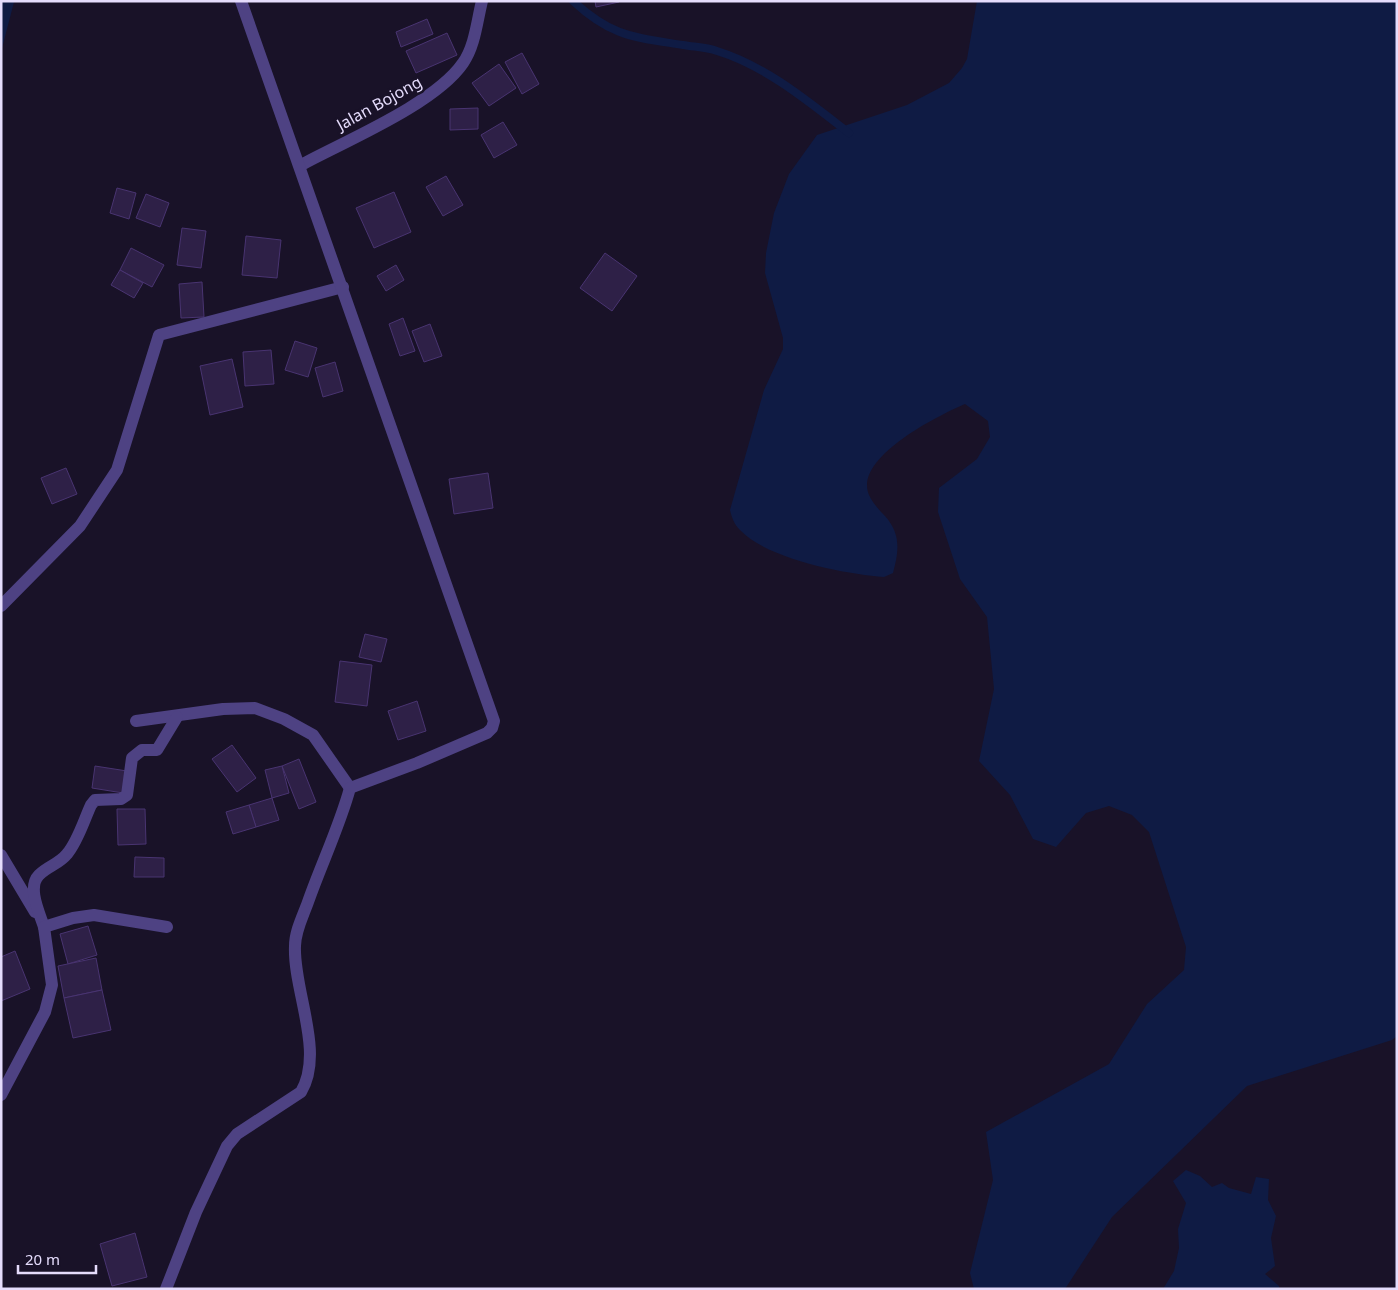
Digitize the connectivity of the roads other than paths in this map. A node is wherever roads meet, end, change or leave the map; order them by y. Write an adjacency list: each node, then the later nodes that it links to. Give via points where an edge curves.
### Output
1 (241, 1): 3 (street)
2 (482, 1): 3 (street, Jalan Bojong, via 464,63 450,79 423,100)
3 (301, 165): 4 (street)
4 (343, 287): 5 (street, via 159,335 116,470 80,526); 8 (street, via 494,721 486,733)
5 (1, 606)
6 (177, 717): 7 (street); 8 (street, via 223,709 255,708 284,719 313,735); 10 (street, via 157,750 142,750 132,758 127,795 121,800 95,800 69,851 60,862 39,875 34,884)
7 (136, 721)
8 (350, 788): 13 (street, via 296,934 296,968 308,1040 307,1082 301,1092 241,1131 228,1146 196,1212)
9 (1, 855): 10 (street)
10 (44, 927): 11 (street, via 73,918 94,916); 12 (street, via 52,985 45,1012)
11 (167, 927)
12 (1, 1095)
13 (166, 1289)

